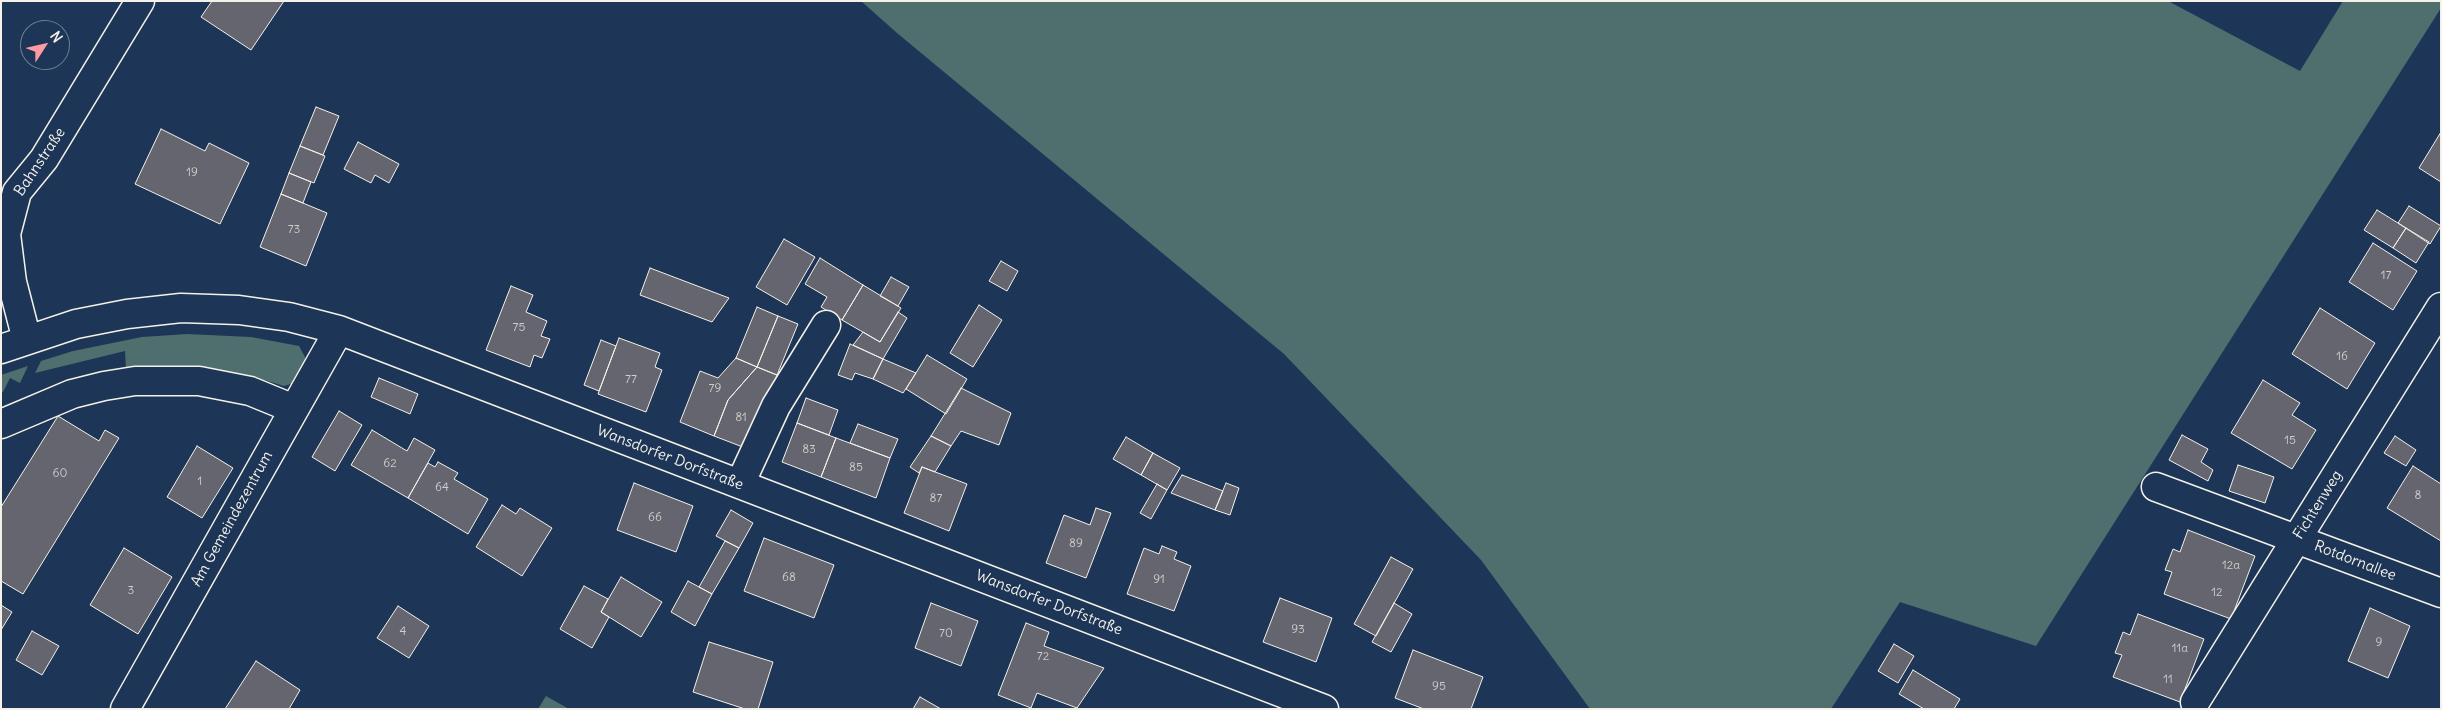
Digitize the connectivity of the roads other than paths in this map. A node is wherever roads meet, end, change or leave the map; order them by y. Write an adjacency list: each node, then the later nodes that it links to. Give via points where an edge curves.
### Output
1 (140, 1): 5 (street, Bahnstraße, via 44,159 17,192 6,234 12,282)
2 (2441, 307): 11 (street, Fichtenweg)
3 (826, 325): 9 (street, via 776,406)
4 (339, 330): 5 (street, Wansdorfer Dorfstraße, via 288,317 239,310 181,308 76,324); 7 (street, Am Gemeindezentrum); 9 (street, Wansdorfer Dorfstraße)
5 (26, 340): 6 (street, Wansdorfer Dorfstraße)
6 (1, 349)
7 (294, 409): 8 (street, via 250,391 199,381 135,380 72,394); 14 (street, Am Gemeindezentrum)
8 (1, 424)
9 (740, 484): 15 (street, Wansdorfer Dorfstraße)
10 (2156, 487): 11 (street, Rotdornallee)
11 (2296, 539): 12 (street, Rotdornallee); 13 (street, Fichtenweg)
12 (2441, 593)
13 (2195, 702)
14 (125, 709)
15 (1324, 709)

